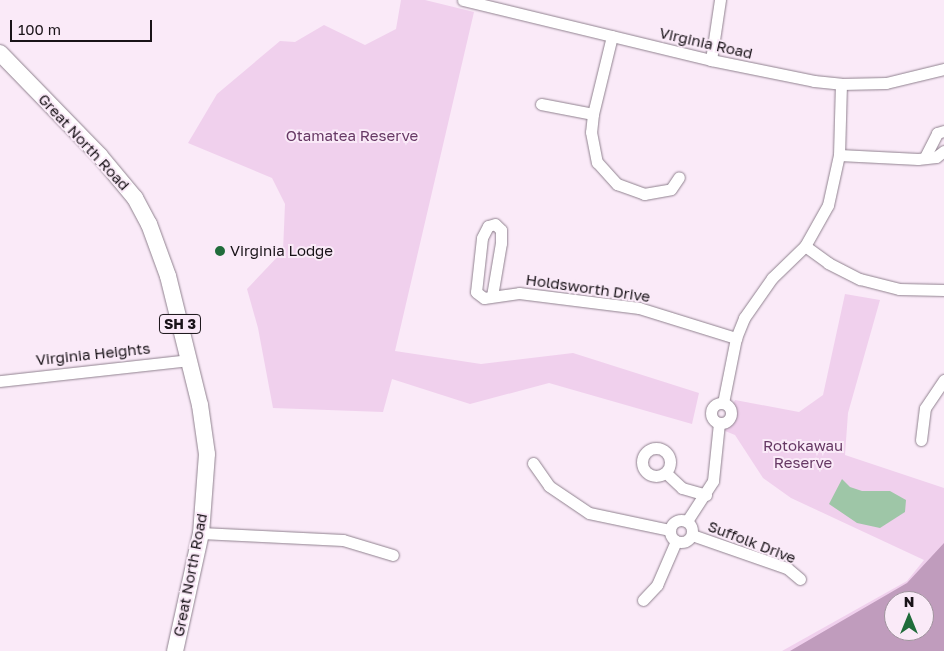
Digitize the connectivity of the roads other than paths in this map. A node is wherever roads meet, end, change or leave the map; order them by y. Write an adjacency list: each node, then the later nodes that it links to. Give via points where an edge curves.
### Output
1 (463, 0): 3 (street, Virginia Road)
2 (720, 0): 5 (street)
3 (612, 36): 5 (street, Virginia Road); 9 (street)
4 (1, 57): 20 (highway, Great North Road / SH 3, via 100,156 135,198 159,249)
5 (711, 60): 7 (street, Virginia Road)
6 (944, 69): 7 (street, Virginia Road, via 886,83)
7 (841, 84): 12 (street)
8 (541, 104): 9 (street)
9 (594, 114): 14 (street, via 591,132 595,155 606,174 617,184 631,192 658,194 671,189)
10 (944, 131): 13 (street, via 937,133)
11 (944, 151): 13 (street, via 936,157)
12 (839, 155): 13 (street); 15 (street, via 828,205)
13 (925, 157)
14 (679, 177)
15 (805, 246): 18 (street, via 828,263 860,279 899,289); 19 (street, via 756,298)
16 (478, 274): 17 (street); 17 (street, via 476,292 484,298); 17 (street, via 482,238 488,226 495,224 501,230 501,243)
17 (493, 290): 19 (street, Holdsworth Drive, via 638,308)
18 (944, 290)
19 (736, 338): 26 (street, via 722,403 716,404 711,413 719,423 716,474)
20 (189, 360): 22 (street, Virginia Heights); 29 (highway, Great North Road / SH 3, via 200,406 206,454)
21 (944, 380): 23 (street, via 925,408)
22 (0, 381)
23 (921, 440)
24 (533, 463): 28 (street, via 549,486 589,513)
25 (666, 473): 26 (street, via 682,488)
26 (706, 495): 27 (street)
27 (686, 521): 28 (street, via 674,522); 30 (street)
28 (670, 530): 31 (street)
29 (201, 533): 32 (street, via 343,540); 35 (highway, Great North Road / SH 3)
30 (692, 535): 31 (street, via 685,542); 33 (street, Suffolk Drive, via 787,568)
31 (676, 541): 34 (street, via 657,585)
32 (394, 555)
33 (800, 579)
34 (643, 600)
35 (175, 651)

